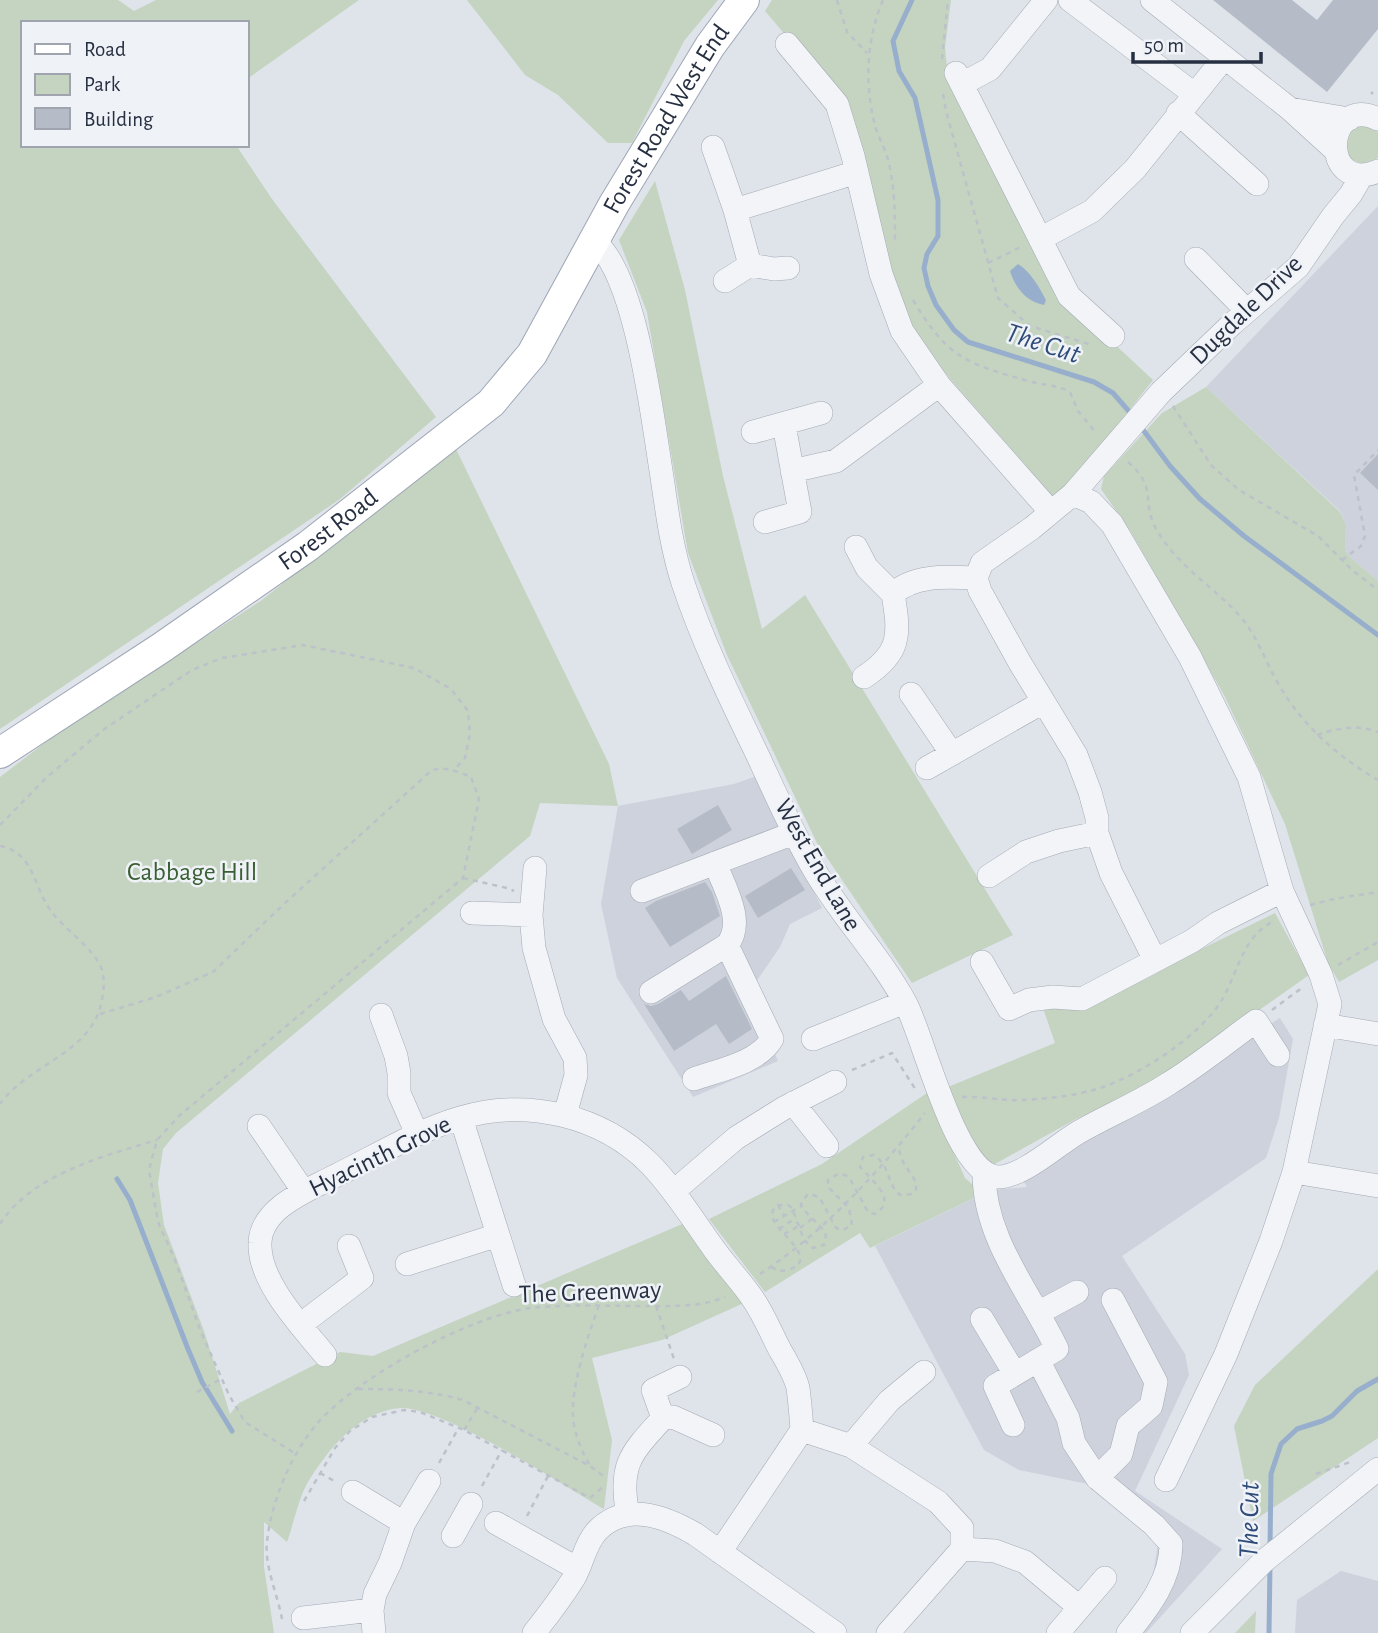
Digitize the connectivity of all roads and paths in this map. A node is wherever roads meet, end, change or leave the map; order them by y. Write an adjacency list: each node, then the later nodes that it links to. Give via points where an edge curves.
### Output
1 (744, 0): 22 (main road, Forest Road West End, via 710,46)
2 (836, 0): 9 (path, via 847,32)
3 (883, 0): 9 (path)
4 (948, 0): 11 (path)
5 (1046, 0): 11 (street, via 990,69)
6 (1070, 0): 12 (street)
7 (1152, 0): 10 (street)
8 (787, 44): 18 (street, via 838,104)
9 (869, 55): 23 (path, via 870,99 894,187)
10 (1224, 58): 12 (street); 14 (street)
11 (950, 77): 21 (street); 25 (path, via 946,111)
12 (1194, 94): 15 (street)
13 (1369, 107): 14 (street); 17 (street, Dugdale Drive, via 1337,131)
14 (1290, 109): 17 (street)
15 (1178, 113): 19 (street); 21 (street, via 1135,169 1092,211)
16 (713, 147): 20 (street)
17 (1354, 165): 30 (street, Dugdale Drive, via 1351,194 1298,267)
18 (857, 172): 20 (street); 32 (street, via 881,274 902,331)
19 (1257, 184)
20 (735, 210): 26 (street)
21 (1040, 239): 25 (path); 31 (street, via 1069,296)
22 (594, 241): 53 (main road, Forest Road, via 532,354 491,403 308,546); 59 (street, West End Lane, via 618,277 632,320 650,390 682,580)
23 (895, 246)
24 (1196, 259): 30 (street)
25 (988, 263): 31 (path, via 998,298 1030,326)
26 (750, 265): 27 (street); 28 (street)
27 (788, 268)
28 (725, 281)
29 (909, 290): 37 (path, via 939,340 956,355 1070,392 1083,419)
30 (1247, 311): 33 (street, Dugdale Drive)
31 (1108, 342)
32 (939, 385): 39 (street, via 835,461); 41 (street)
33 (1162, 401): 37 (street, Dugdale Drive); 44 (path, via 1211,465 1239,490 1318,536)
34 (821, 413): 35 (street)
35 (784, 425): 36 (street); 39 (street)
36 (752, 432)
37 (1116, 445): 40 (street, Dugdale Drive); 52 (path, via 1145,478 1150,518 1165,542 1179,561 1236,611 1257,639 1288,700)
38 (1378, 450): 44 (path, via 1354,475 1365,536 1362,546)
39 (792, 471): 42 (street, via 800,512)
40 (1073, 494): 41 (street, Dugdale Drive); 67 (street, via 1090,502 1112,524 1190,657 1249,777)
41 (1051, 512): 45 (street, Dugdale Drive, via 982,563)
42 (765, 522)
43 (856, 547): 47 (street, via 867,568)
44 (1342, 560): 46 (path)
45 (976, 578): 47 (street, via 919,580); 50 (street)
46 (1378, 590)
47 (893, 594): 48 (street, via 898,623 893,647 882,666)
48 (864, 677)
49 (911, 694): 54 (street)
50 (1043, 702): 54 (street); 60 (street, via 1076,755 1090,792)
51 (1378, 732): 52 (path, via 1350,726)
52 (1317, 734): 57 (path)
53 (0, 753)
54 (952, 754): 55 (street)
55 (927, 768)
56 (453, 771): 58 (path, via 465,758 470,734 468,711 451,689 414,668 303,645 222,658 192,670 103,730); 65 (path, via 471,777 479,799); 77 (path, via 431,771 213,972 156,997)
57 (1378, 780)
58 (0, 825)
59 (794, 833): 62 (street); 76 (street, West End Lane, via 841,912)
60 (1097, 833): 64 (street, via 1027,852); 73 (street, via 1111,873)
61 (0, 846): 77 (path, via 30,864 49,909 100,965 104,979)
62 (715, 863): 66 (street); 72 (street, via 736,924)
63 (535, 868): 69 (street)
64 (989, 876)
65 (463, 878): 69 (path, via 507,888); 94 (path, via 210,1087)
66 (642, 891)
67 (1282, 891): 71 (street); 73 (street)
68 (1378, 892): 71 (path, via 1334,899)
69 (531, 908): 70 (street); 90 (street, via 534,948 554,1019 575,1058 576,1075)
70 (472, 913)
71 (1291, 914): 79 (street, via 1330,1004); 86 (path, via 1265,925 1251,940 1222,1000 1206,1019 1139,1069 1100,1088 1071,1094 1019,1100)
72 (727, 945): 75 (street); 83 (street, via 772,1039 766,1049 749,1059)
73 (1155, 960): 74 (street, via 1082,999 1029,1000 1009,1009)
74 (982, 962)
75 (651, 992)
76 (905, 1002): 81 (street); 99 (street, West End Lane, via 950,1122)
77 (100, 1014): 88 (path, via 70,1051 10,1090)
78 (381, 1015): 93 (street, via 396,1056 399,1093)
79 (1325, 1025): 80 (street); 98 (street)
80 (1378, 1034)
81 (813, 1039)
82 (1278, 1055): 99 (street, via 1256,1021 1170,1083 1080,1131 1030,1165 1000,1177)
83 (694, 1079)
84 (835, 1082): 85 (path, via 840,1080 838,1076 892,1053); 87 (street)
85 (920, 1097)
86 (955, 1098)
87 (793, 1103): 95 (street); 102 (street, via 736,1138)
88 (0, 1104)
89 (926, 1112): 96 (path)
90 (565, 1115): 91 (street, Hyacinth Grove, via 534,1110); 102 (street, Hyacinth Grove, via 589,1122 625,1143)
91 (461, 1118): 93 (street, Hyacinth Grove); 119 (street)
92 (259, 1126): 103 (street)
93 (417, 1134): 103 (street, Hyacinth Grove)
94 (157, 1140): 114 (path, via 62,1174 28,1194); 140 (path, via 149,1170 158,1222)
95 (827, 1146)
96 (898, 1147): 97 (path); 97 (path, via 916,1190 906,1196 896,1192)
97 (884, 1163): 100 (path); 100 (path, via 874,1154 863,1157 860,1167)
98 (1294, 1172): 101 (street); 157 (street, via 1226,1354)
99 (984, 1173): 132 (street, via 984,1192 1003,1252)
100 (870, 1178): 104 (path); 104 (path, via 884,1194 883,1210 868,1212)
101 (1378, 1186)
102 (674, 1191): 148 (street, Hyacinth Grove, via 752,1298 789,1365 797,1386)
103 (304, 1192): 134 (street, Hyacinth Grove, via 266,1221 259,1241 268,1277)
104 (856, 1192): 105 (path); 105 (path, via 845,1175 828,1181)
105 (844, 1204): 112 (path); 112 (path, via 853,1220 848,1228 836,1228)
106 (778, 1205): 108 (path); 109 (path); 113 (path, via 772,1210)
107 (802, 1206): 108 (path); 111 (path); 112 (path, via 803,1198 816,1195)
108 (794, 1210): 109 (path); 110 (path)
109 (784, 1216): 113 (path)
110 (796, 1218): 116 (path); 117 (path)
111 (813, 1218): 115 (path); 116 (path)
112 (829, 1218): 115 (path)
113 (774, 1222): 117 (path)
114 (0, 1224)
115 (820, 1226): 120 (path); 120 (path, via 826,1236 824,1245 813,1248)
116 (799, 1227): 118 (path); 120 (path)
117 (779, 1229): 118 (path)
118 (784, 1234): 122 (path)
119 (498, 1235): 123 (street); 126 (street)
120 (804, 1240): 122 (path)
121 (349, 1246): 134 (street, via 362,1278)
122 (796, 1247): 124 (path); 124 (path, via 800,1258 792,1269 783,1272)
123 (407, 1264)
124 (771, 1266): 125 (path)
125 (759, 1274)
126 (514, 1285)
127 (1077, 1292): 132 (street)
128 (730, 1294): 131 (path, The Greenway, via 711,1303)
129 (1113, 1300): 156 (street, via 1156,1382 1151,1406 1129,1426 1121,1454)
130 (599, 1305): 131 (path, The Greenway); 141 (path, The Greenway, via 531,1308 490,1318 417,1350); 143 (path, via 577,1381 573,1417 580,1448 590,1466)
131 (656, 1306): 139 (path)
132 (1038, 1313): 136 (street, via 1056,1349)
133 (982, 1319): 138 (street)
134 (300, 1325): 135 (street, Hyacinth Grove)
135 (325, 1355)
136 (1038, 1360): 138 (street); 156 (street, via 1068,1419 1074,1443)
137 (924, 1372): 150 (street, via 890,1401)
138 (1015, 1374): 145 (street, via 995,1386)
139 (680, 1377): 144 (street, via 653,1390)
140 (221, 1379): 142 (path); 152 (path, via 245,1422)
141 (358, 1389): 143 (path, via 440,1394); 152 (path, The Greenway, via 317,1424)
142 (197, 1392)
143 (478, 1408): 147 (path)
144 (663, 1418): 149 (street); 163 (street, via 627,1462 624,1492)
145 (1013, 1425)
146 (459, 1428): 147 (path); 158 (path); 161 (path, via 421,1412 404,1410 372,1417 335,1448)
147 (464, 1430): 151 (path)
148 (802, 1430): 150 (street); 169 (street)
149 (713, 1435)
150 (851, 1446): 168 (street, via 938,1502 962,1528)
151 (502, 1450): 155 (path); 162 (path)
152 (297, 1454): 173 (path, The Greenway, via 280,1489 267,1544 269,1568)
153 (1376, 1471): 154 (path, via 1357,1460); 180 (street, via 1264,1561)
154 (1316, 1474)
155 (548, 1476): 159 (path, via 590,1498); 166 (path)
156 (1097, 1478): 179 (street, via 1171,1544 1171,1561 1161,1586)
157 (1166, 1480)
158 (429, 1481): 164 (street)
159 (609, 1481)
160 (353, 1492): 164 (street)
161 (304, 1501)
162 (471, 1504): 167 (street)
163 (628, 1514): 169 (street, via 644,1513 672,1521); 170 (street, via 597,1532)
164 (404, 1522): 174 (street, via 375,1594)
165 (496, 1523): 166 (street)
166 (517, 1535): 170 (street)
167 (453, 1536)
168 (962, 1549): 172 (street, via 995,1551 1025,1563); 177 (street)
169 (720, 1552): 176 (street)
170 (578, 1569): 175 (street)
171 (1105, 1578): 172 (street)
172 (1079, 1607): 178 (street)
173 (293, 1619): 174 (street)
174 (373, 1621)
175 (534, 1633)
176 (835, 1633)
177 (888, 1633)
178 (1058, 1633)
179 (1128, 1633)
180 (1192, 1633)

